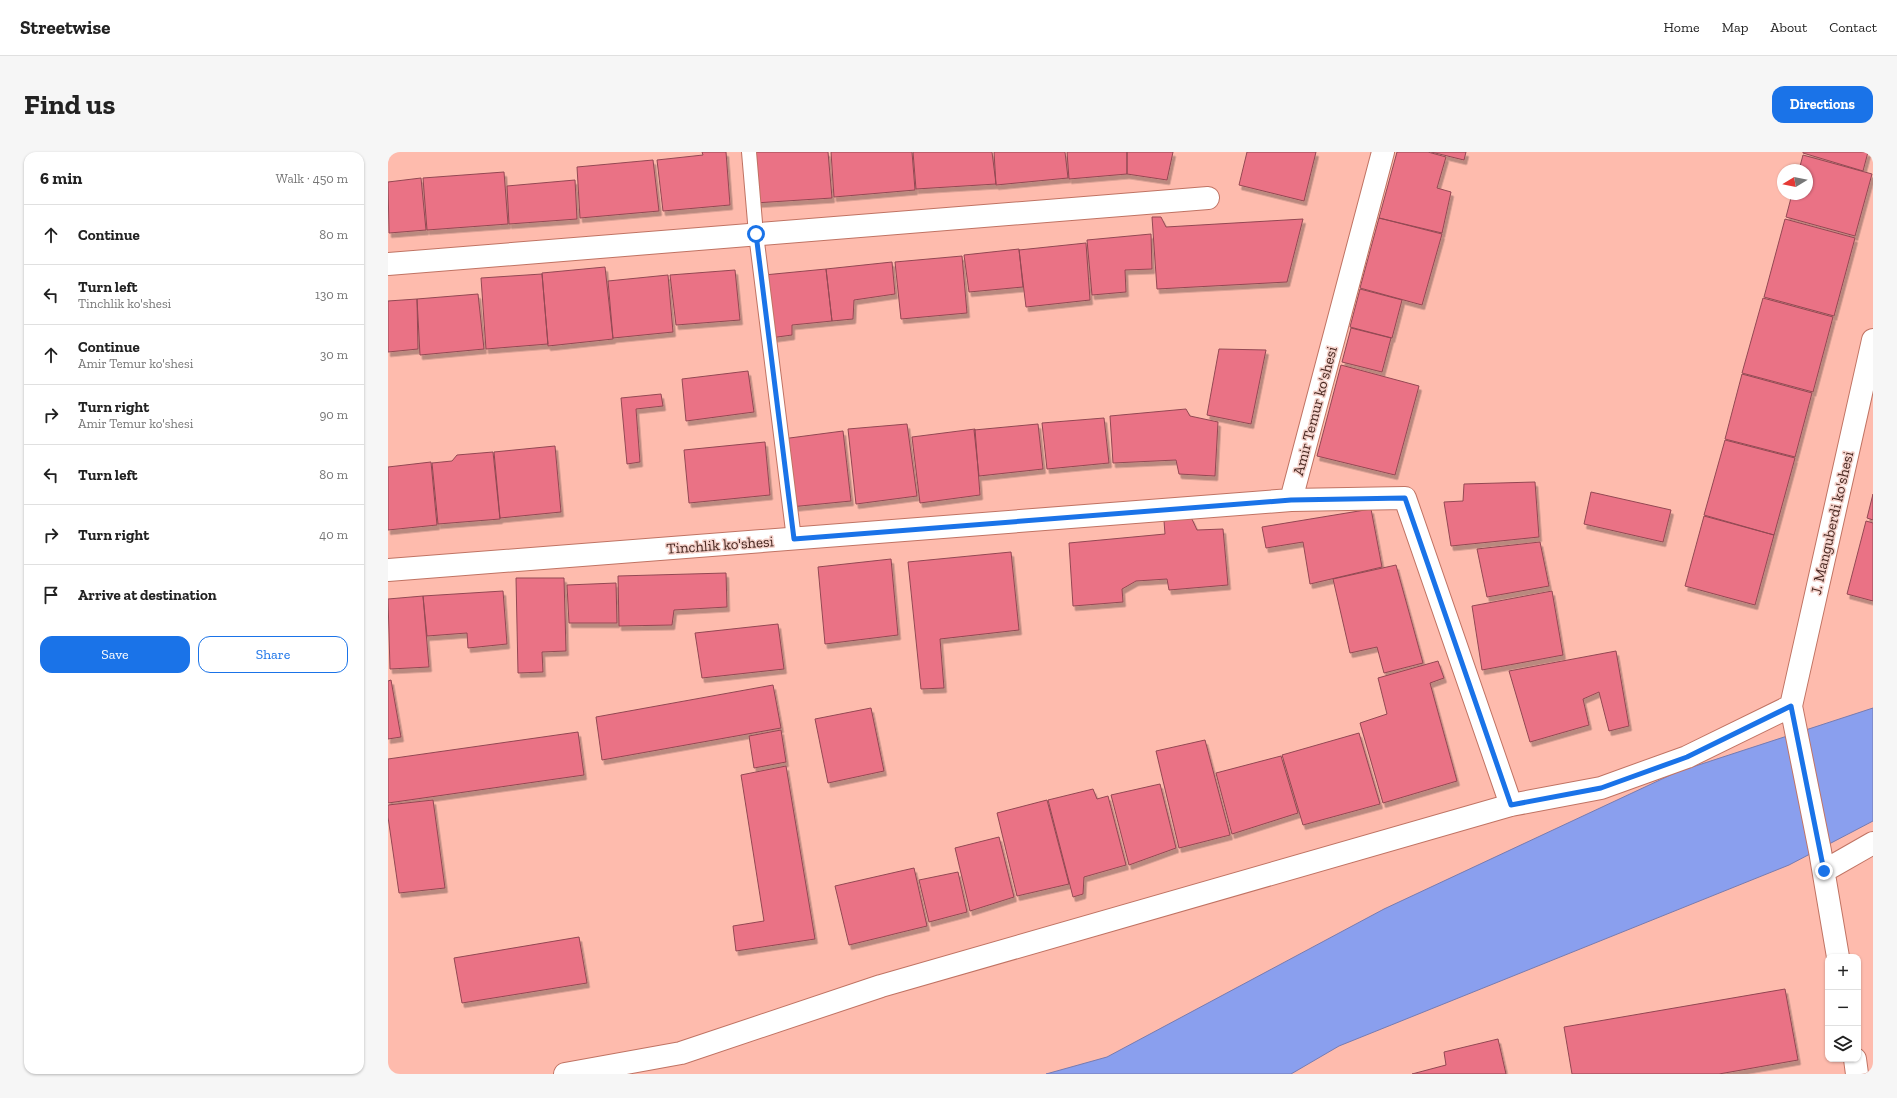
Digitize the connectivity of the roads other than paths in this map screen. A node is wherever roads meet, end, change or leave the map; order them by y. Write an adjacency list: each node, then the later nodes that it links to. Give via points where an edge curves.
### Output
1 (749, 152): 4 (lane)
2 (1383, 152): 7 (street, Amir Temur ko'shesi)
3 (1208, 198): 4 (street)
4 (756, 234): 5 (street); 8 (lane)
5 (388, 264)
6 (1873, 340): 10 (street, J. Manguberdi ko'shesi)
7 (1291, 500): 8 (street, Tinchlik ko'shesi); 11 (street, Amir Temur ko'shesi, via 1405,498)
8 (794, 539): 9 (street, Tinchlik ko'shesi)
9 (388, 570)
10 (1791, 706): 11 (street, via 1687,757 1601,788); 13 (street)
11 (1511, 805): 16 (street, via 881,986 681,1053)
12 (1873, 843): 13 (street)
13 (1822, 861): 14 (street)
14 (1838, 954)
15 (1855, 1062): 17 (street)
16 (565, 1074)
17 (1857, 1074)

